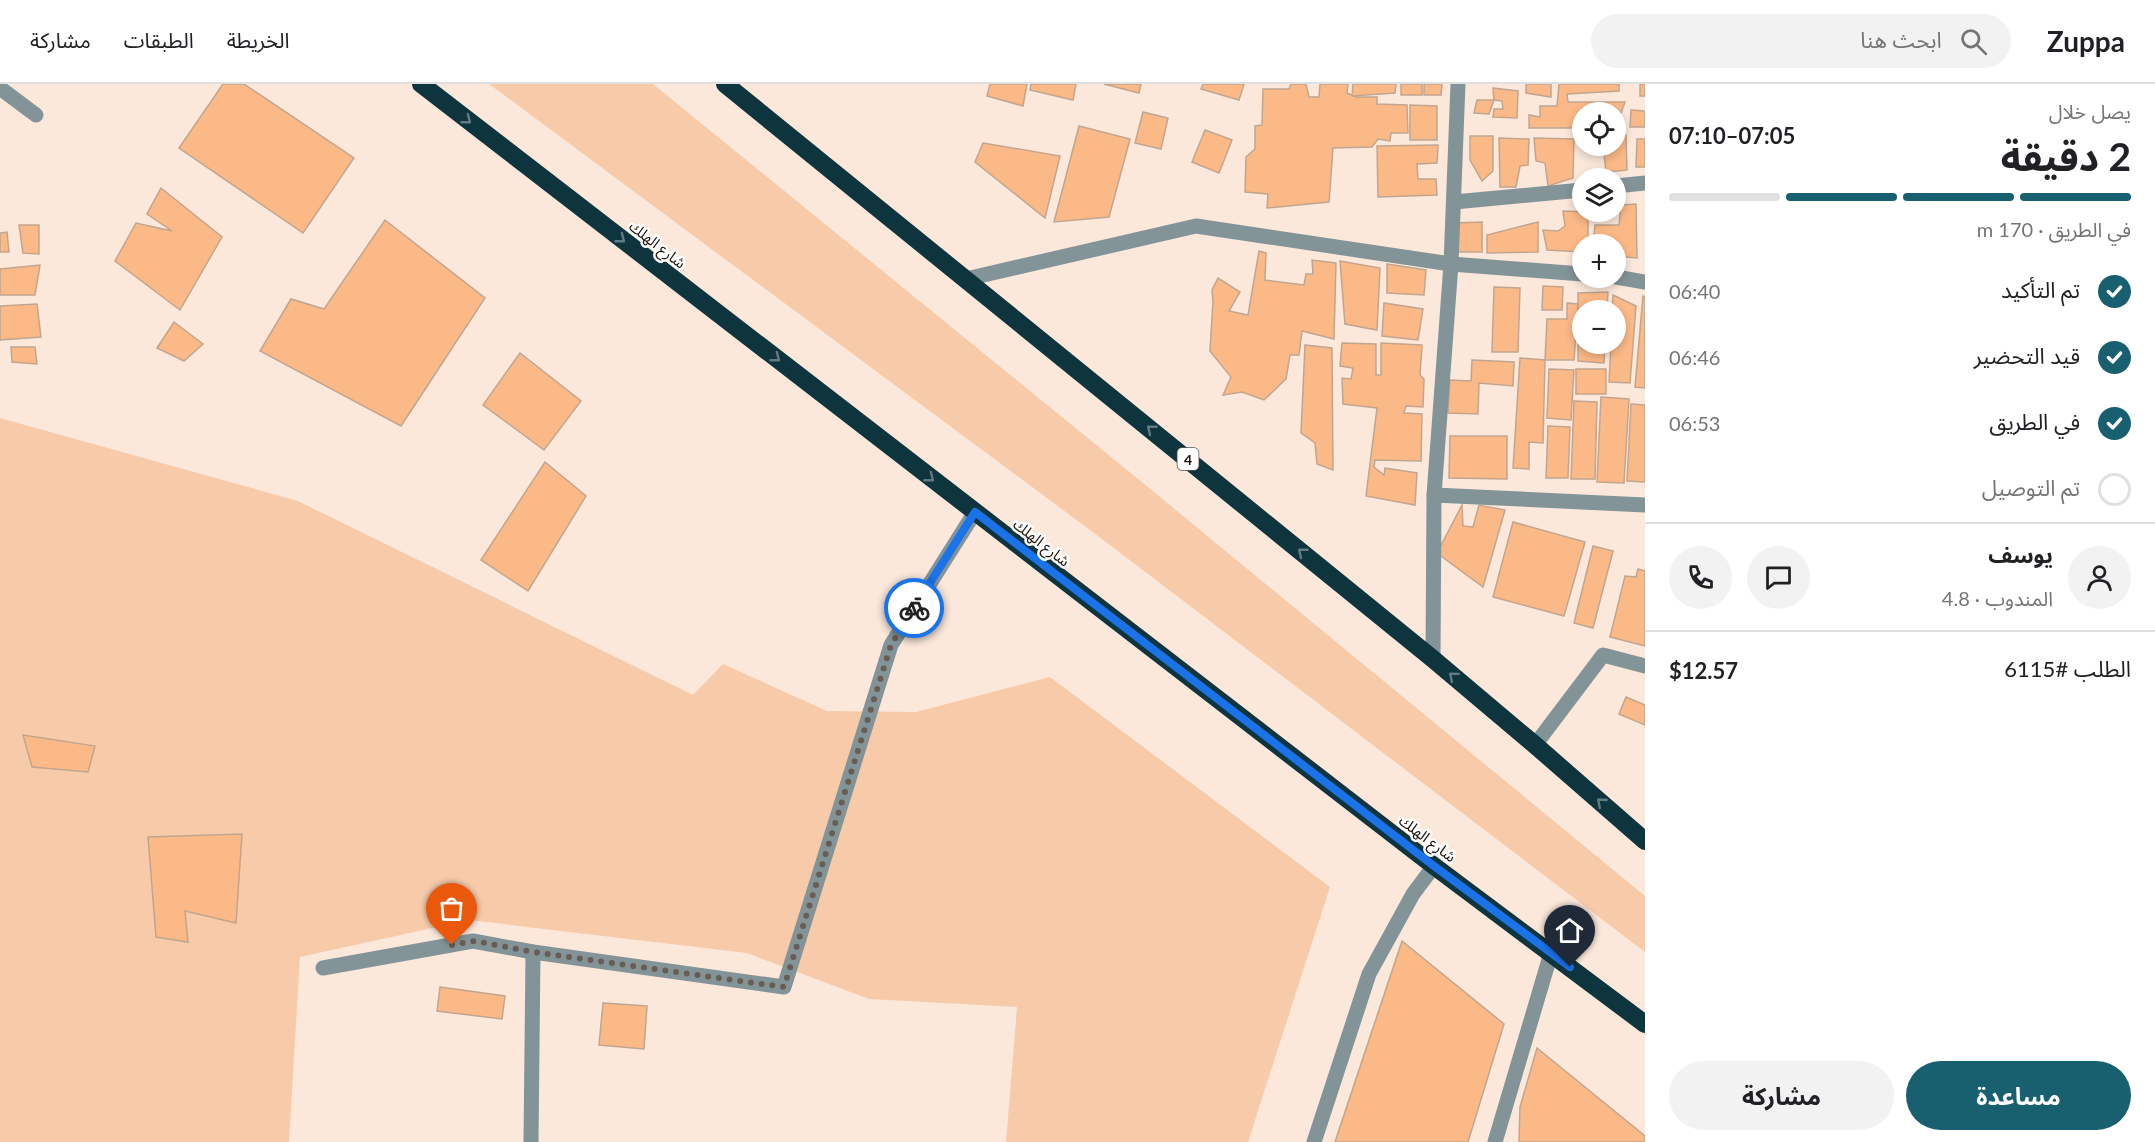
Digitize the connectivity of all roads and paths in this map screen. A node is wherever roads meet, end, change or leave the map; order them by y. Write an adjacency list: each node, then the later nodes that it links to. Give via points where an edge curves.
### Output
1 (421, 84): 17 (highway, شارع الهلك, one-way to 17)
2 (725, 84): 12 (highway, 4)
3 (1458, 84): 9 (street)
4 (0, 88): 5 (street)
5 (36, 115)
6 (1645, 183): 7 (street)
7 (1626, 185)
8 (1572, 191): 9 (street)
9 (1454, 202): 10 (street)
10 (1451, 264): 11 (street); 12 (street, via 1196,226); 15 (street)
11 (1572, 273)
12 (966, 279): 18 (highway, 4, one-way to 12)
13 (1626, 279): 14 (street)
14 (1645, 282)
15 (1434, 495): 16 (street); 18 (street)
16 (1645, 505)
17 (975, 512): 22 (highway, شارع الهلك); 23 (street, via 891,645 784,987)
18 (1433, 659): 20 (highway, 4, one-way to 18)
19 (1645, 666): 20 (street, via 1603,655)
20 (1535, 744): 21 (highway, 4, one-way to 20)
21 (1645, 841)
22 (1434, 866): 24 (highway, شارع الهلك); 28 (street, via 1413,894 1369,974)
23 (533, 952): 25 (street, via 474,941); 27 (street)
24 (1551, 953): 26 (highway, شارع الهلك); 29 (street)
25 (323, 968)
26 (1645, 1024)
27 (531, 1142)
28 (1314, 1142)
29 (1496, 1142)

